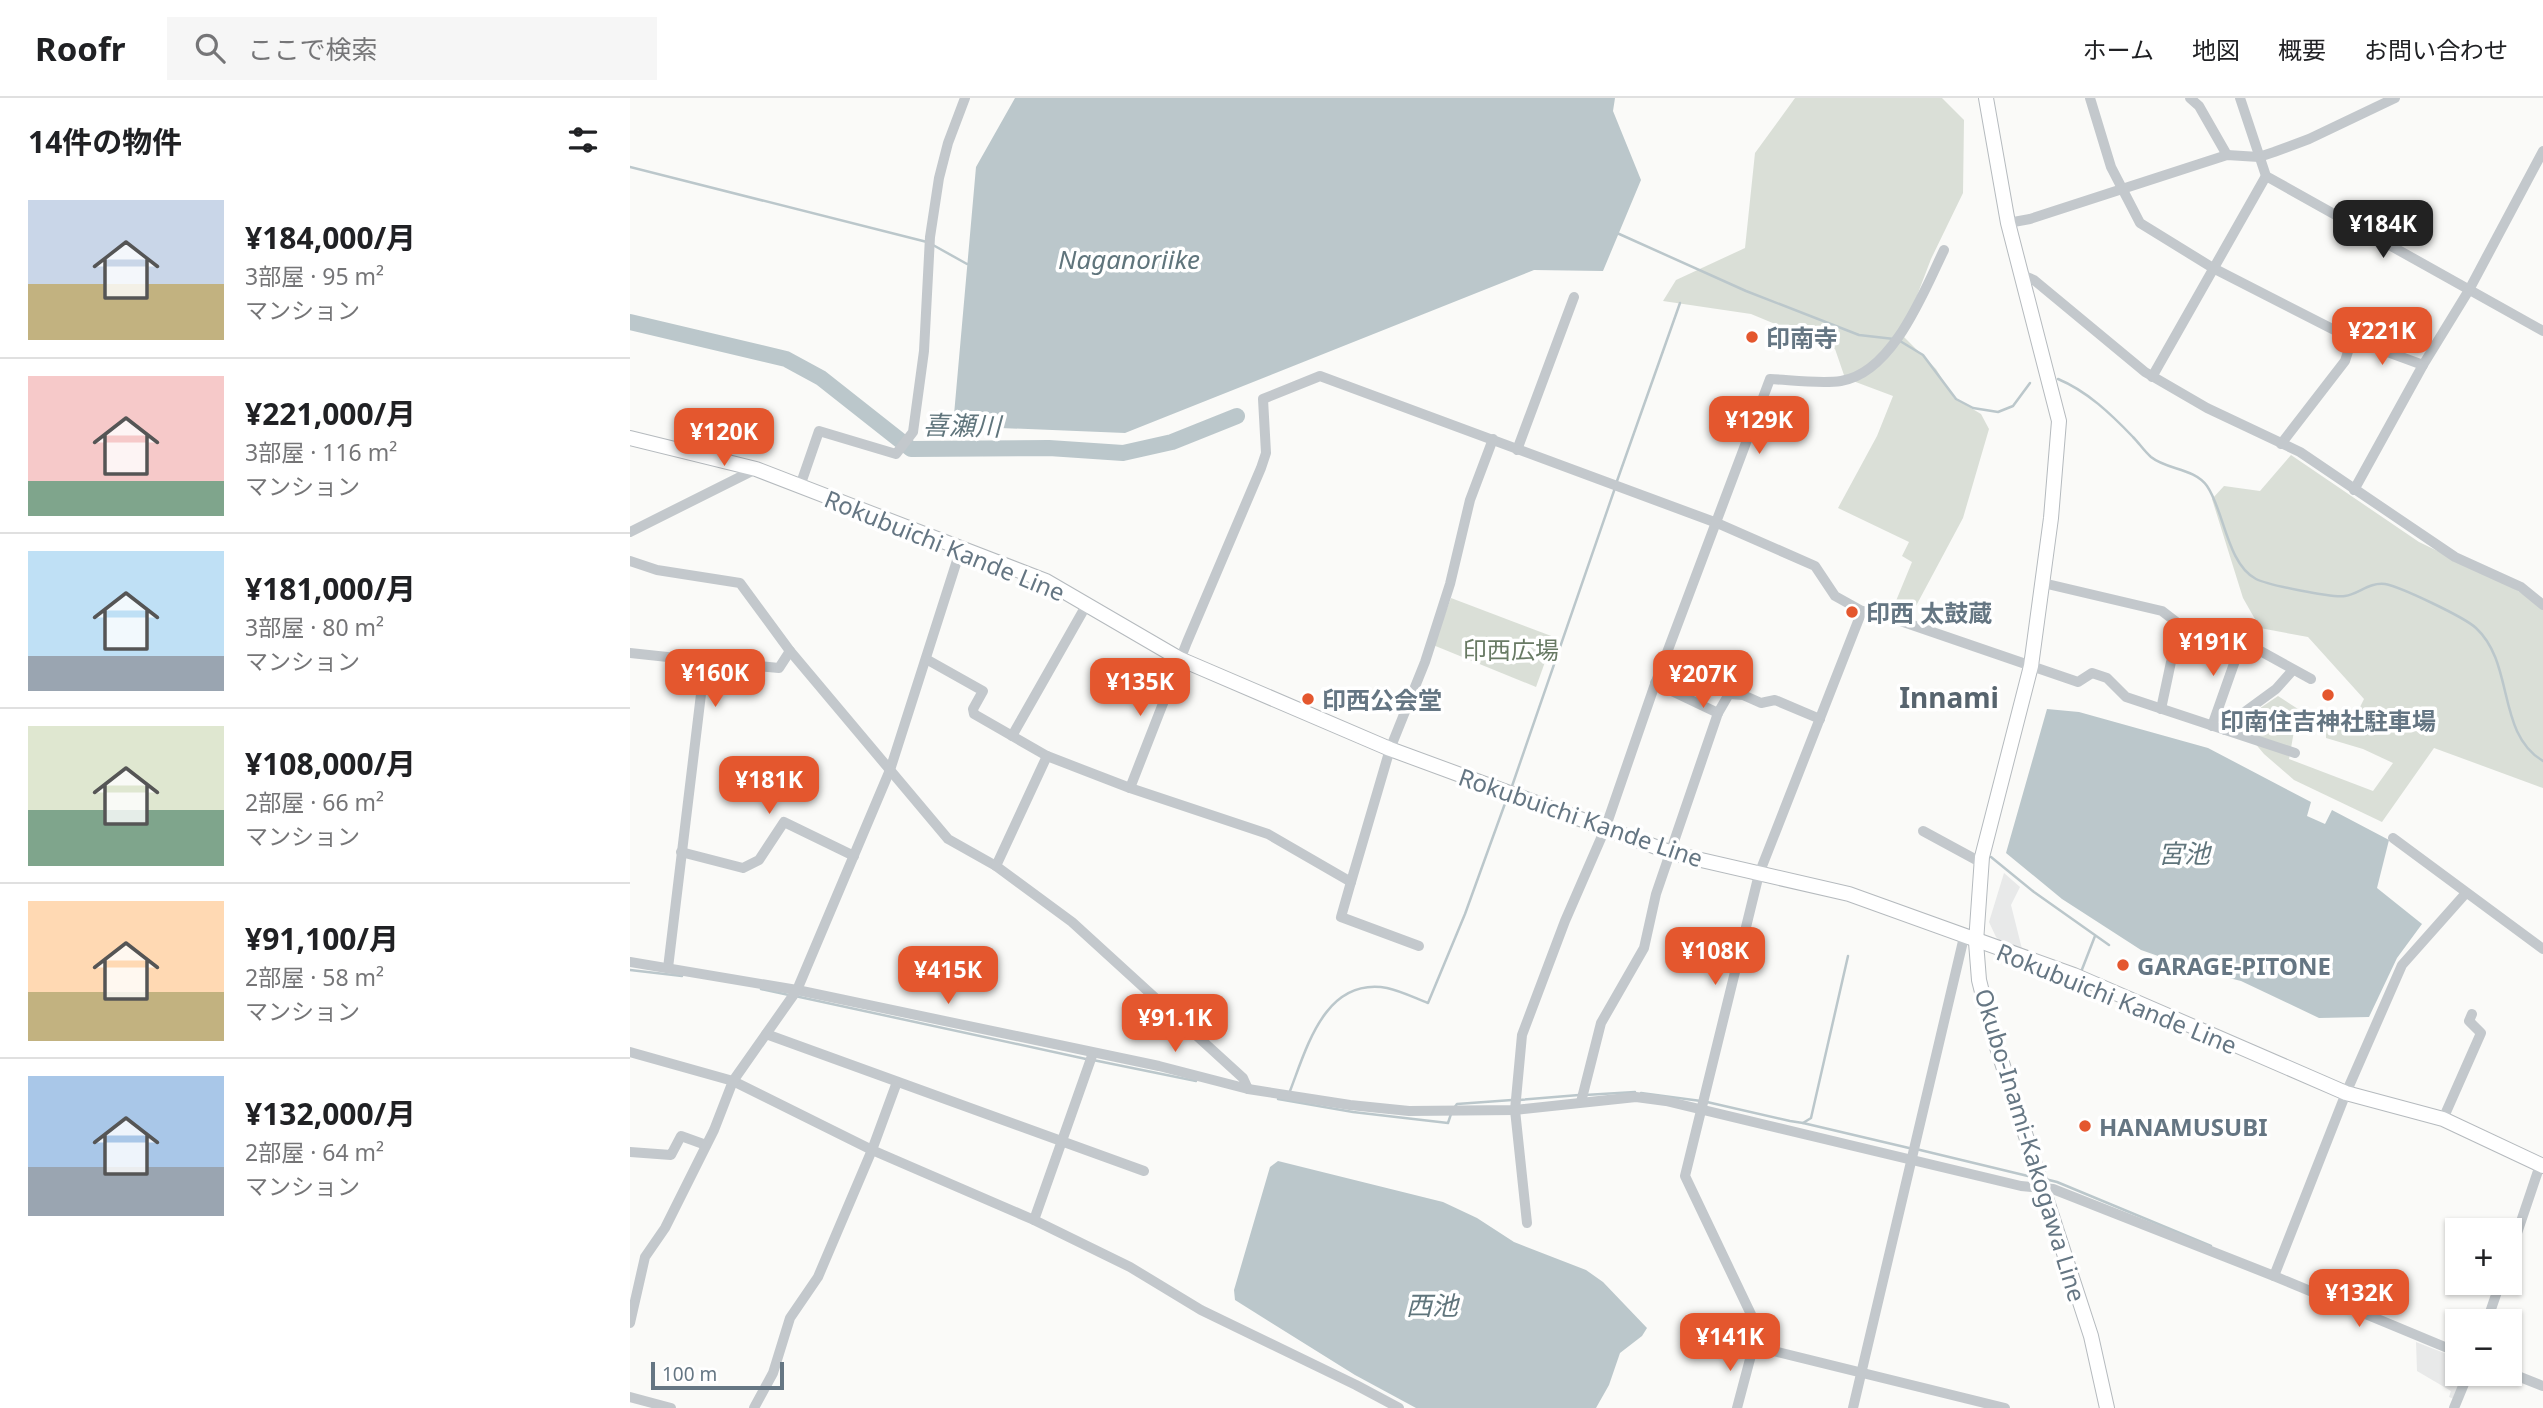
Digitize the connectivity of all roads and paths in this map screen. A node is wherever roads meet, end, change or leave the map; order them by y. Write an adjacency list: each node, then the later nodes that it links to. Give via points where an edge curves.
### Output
1 (965, 98): 27 (street, via 939,178 913,432 896,454 819,430)
2 (1986, 98): 12 (main road, Okubo-Inami-Kakogawa Line)
3 (2090, 98): 11 (street)
4 (2190, 98): 8 (street)
5 (2240, 98): 9 (street)
6 (2395, 98): 9 (street)
7 (2543, 151): 16 (street)
8 (2227, 155): 9 (street); 11 (street)
9 (2259, 157): 10 (street)
10 (2266, 176): 14 (street); 16 (street)
11 (2121, 189): 12 (street); 14 (street, via 2140,223)
12 (2008, 223): 15 (main road, Okubo-Inami-Kakogawa Line)
13 (1944, 250): 29 (street, via 1907,325 1868,370 1841,381 1770,379)
14 (2213, 268): 19 (street); 21 (street)
15 (2022, 275): 21 (street); 33 (main road, Okubo-Inami-Kakogawa Line, via 2059,421)
16 (2469, 290): 18 (street); 20 (street)
17 (1574, 297): 25 (street)
18 (2543, 331)
19 (2352, 339): 20 (street); 24 (street, via 2345,361)
20 (2423, 365): 28 (street)
21 (2152, 377): 24 (street)
22 (630, 438): 26 (main road, Rokubuichi Kande Line)
23 (1493, 439): 25 (street); 41 (street, via 1320,376 1263,399 1266,453); 54 (street, via 1470,500 1426,662)
24 (2281, 444): 28 (street)
25 (1517, 450): 29 (street)
26 (757, 469): 27 (main road, Rokubuichi Kande Line); 30 (street)
27 (800, 486): 31 (main road, Rokubuichi Kande Line)
28 (2354, 490): 35 (street, via 2455,557 2521,587)
29 (1717, 523): 36 (street, via 1815,566 1835,596); 47 (street)
30 (630, 532)
31 (961, 548): 34 (main road, Rokubuichi Kande Line, via 1046,581); 40 (street)
32 (630, 561): 38 (street, via 657,570 740,583)
33 (2043, 583): 37 (street, via 2162,611 2214,645 2231,645 2235,637); 44 (main road, Okubo-Inami-Kakogawa Line)
34 (1087, 604): 41 (main road, Rokubuichi Kande Line); 53 (street)
35 (2543, 605)
36 (1862, 611): 44 (street); 50 (street)
37 (2242, 641): 45 (street); 51 (street)
38 (790, 651): 42 (street, via 779,668); 57 (street)
39 (630, 653): 42 (street)
40 (926, 659): 53 (street, via 983,691 974,714); 57 (street)
41 (1180, 659): 54 (main road, Rokubuichi Kande Line); 58 (street)
42 (705, 661): 62 (street)
43 (2171, 662): 48 (street)
44 (2031, 666): 48 (street, via 2078,682 2091,673 2107,678 2126,697); 65 (main road, Okubo-Inami-Kakogawa Line)
45 (2293, 670): 46 (street); 52 (street)
46 (2311, 679)
47 (1655, 683): 49 (street); 59 (street)
48 (2161, 709): 51 (street)
49 (1718, 713): 50 (street, via 1729,694 1762,703 1775,700); 63 (street, via 1687,788)
50 (1819, 719): 67 (street)
51 (2212, 726): 52 (street)
52 (2225, 730): 55 (street)
53 (1012, 736): 56 (street)
54 (1390, 749): 59 (main road, Rokubuichi Kande Line); 68 (street)
55 (2295, 753)
56 (1047, 756): 58 (street); 66 (street)
57 (890, 770): 64 (street); 66 (street, via 948,839)
58 (1130, 788): 68 (street, via 1268,834)
59 (1605, 828): 63 (main road, Rokubuichi Kande Line); 86 (street, via 1522,1035)
60 (1923, 831): 65 (street)
61 (2393, 838): 69 (street)
62 (681, 852): 64 (street, via 743,868 760,860 784,822); 74 (street)
63 (1672, 853): 67 (main road, Rokubuichi Kande Line); 84 (street, via 1656,894 1644,948 1601,1023)
64 (854, 856): 75 (street)
65 (1982, 863): 70 (main road, Okubo-Inami-Kakogawa Line)
66 (996, 866): 82 (street, via 1072,922 1243,1078)
67 (1759, 874): 70 (main road, Rokubuichi Kande Line, via 1849,894); 85 (street)
68 (1351, 881): 71 (street, via 1341,917)
69 (2466, 893): 72 (street); 83 (street, via 2402,965)
70 (1970, 939): 83 (main road, Rokubuichi Kande Line, via 2074,975); 92 (street); 95 (main road, Okubo-Inami-Kakogawa Line, via 1992,1032)
71 (1419, 946)
72 (2543, 949)
73 (630, 962): 74 (street)
74 (668, 968): 75 (street)
75 (797, 990): 77 (street); 79 (street)
76 (2473, 1014): 87 (street, via 2469,1021 2481,1033)
77 (766, 1034): 80 (street); 81 (street)
78 (630, 1052): 80 (street)
79 (1093, 1053): 82 (street); 88 (street)
80 (733, 1081): 89 (street); 90 (street)
81 (897, 1082): 88 (street); 90 (street)
82 (1248, 1089): 86 (street, via 1409,1111)
83 (2346, 1093): 87 (main road, Rokubuichi Kande Line); 99 (street)
84 (1581, 1102): 85 (street, via 1636,1097); 86 (street)
85 (1702, 1108): 92 (street); 101 (street, via 1685,1176 1758,1329)
86 (1515, 1110): 98 (street)
87 (2443, 1119): 93 (main road, Rokubuichi Kande Line)
88 (1062, 1142): 94 (street); 96 (street)
89 (706, 1145): 91 (street, via 681,1136 671,1155); 100 (street, via 666,1228 645,1256)
90 (873, 1150): 96 (street); 109 (street, via 818,1277 790,1318 773,1373)
91 (630, 1152)
92 (1912, 1159): 95 (street); 103 (street)
93 (2541, 1166): 97 (street)
94 (1144, 1171)
95 (2042, 1187): 99 (street); 114 (main road, Okubo-Inami-Kakogawa Line, via 2091,1336)
96 (1034, 1220): 110 (street, via 1201,1310)
97 (2522, 1220)
98 (1527, 1223)
99 (2274, 1276): 102 (street)
100 (630, 1323)
101 (1753, 1346): 103 (street); 111 (street)
102 (2445, 1347)
103 (1861, 1374): 112 (street); 113 (street)
104 (2522, 1378): 106 (street)
105 (2463, 1386): 115 (street)
106 (2543, 1386)
107 (630, 1398): 108 (street)
108 (671, 1408)
109 (754, 1408)
110 (1399, 1408)
111 (1737, 1408)
112 (1853, 1408)
113 (2005, 1408)
114 (2107, 1408)
115 (2454, 1408)

